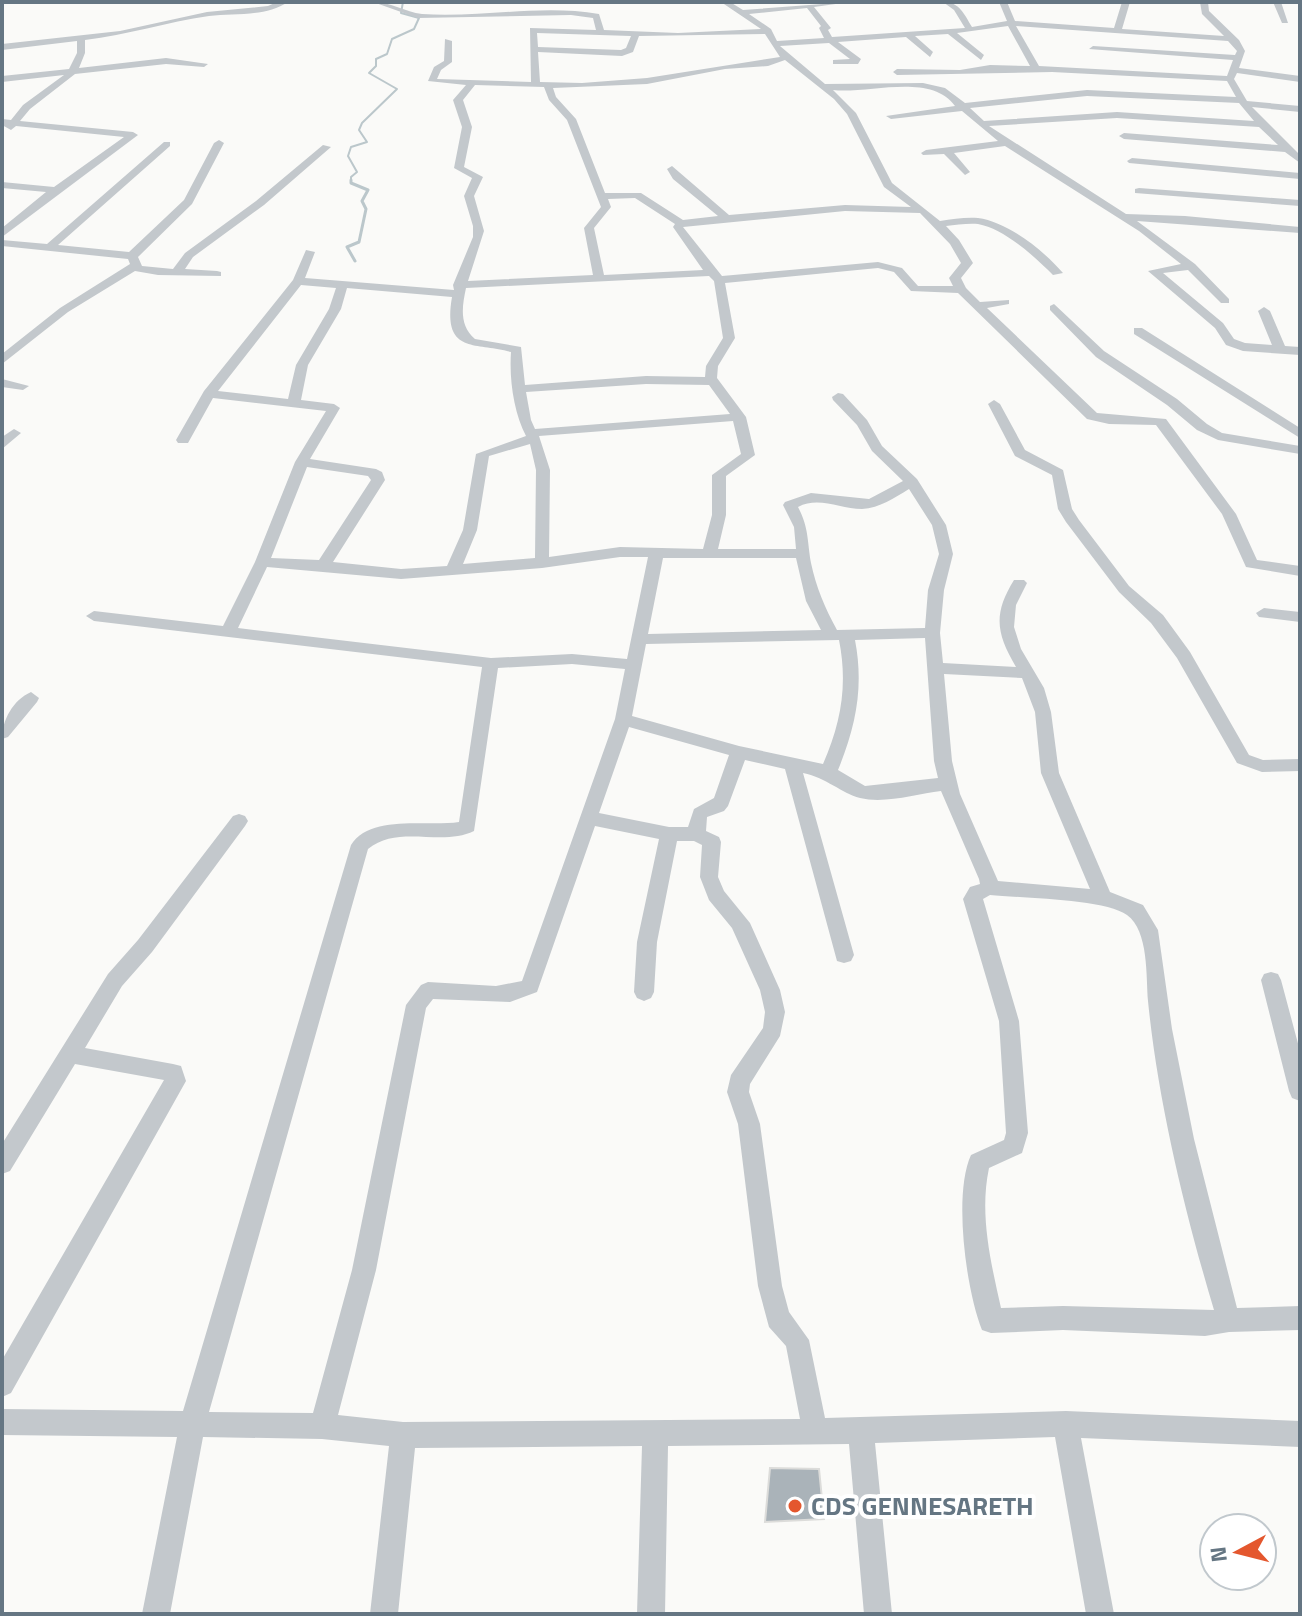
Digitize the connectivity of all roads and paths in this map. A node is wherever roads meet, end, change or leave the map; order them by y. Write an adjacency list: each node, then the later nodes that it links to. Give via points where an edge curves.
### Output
1 (284, 2): 23 (street)
2 (377, 2): 13 (street, via 433,16)
3 (573, 2): 13 (street)
4 (725, 2): 12 (street)
5 (846, 2): 11 (street)
6 (947, 2): 18 (street)
7 (1003, 2): 15 (street)
8 (1126, 2): 17 (street)
9 (1204, 2): 25 (street, via 1205,12)
10 (1277, 2): 14 (street)
11 (802, 5): 12 (street); 24 (street, via 827,28)
12 (742, 12): 20 (street)
13 (571, 13): 19 (street, via 598,17)
14 (1285, 21)
15 (1012, 23): 17 (street); 18 (street); 37 (street)
16 (945, 28): 18 (street); 22 (street); 33 (street)
17 (1118, 29): 25 (street)
18 (970, 30)
19 (600, 31): 21 (street); 29 (street, via 534,29)
20 (768, 31): 21 (street); 27 (street)
21 (636, 33): 29 (street, via 630,50 622,53)
22 (907, 34): 24 (street); 31 (street)
23 (81, 39): 28 (street); 39 (street, via 82,54)
24 (829, 39): 27 (street); 34 (street, via 858,61)
25 (1233, 40): 36 (street, via 1241,51)
26 (448, 41): 43 (street, via 448,62 432,81)
27 (776, 44): 32 (street)
28 (2, 47)
29 (535, 49): 44 (street)
30 (1093, 49): 36 (street)
31 (930, 54)
32 (787, 57): 44 (street, via 647,81); 45 (street)
33 (981, 57)
34 (836, 62)
35 (204, 64): 39 (street, via 166,61)
36 (1235, 67): 37 (street); 38 (street); 42 (street); 48 (street)
37 (1036, 69): 40 (street)
38 (1300, 69)
39 (72, 70): 41 (street); 53 (street, via 17,116)
40 (897, 72)
41 (2, 79)
42 (1300, 79)
43 (473, 82): 44 (street); 94 (street, via 458,100 467,127 459,168 478,177 469,196 479,221 478,239)
44 (542, 85): 73 (street, via 571,119)
45 (831, 88): 49 (street, via 937,88); 75 (street, via 851,113 888,185)
46 (1286, 88): 47 (street)
47 (1300, 90)
48 (1243, 101): 49 (street, via 1087,93); 50 (street); 55 (street)
49 (961, 107): 51 (street); 54 (street)
50 (1300, 109)
51 (891, 116)
52 (2, 122): 53 (street)
53 (15, 124): 56 (street); 71 (street, via 133,134)
54 (981, 124): 55 (street, via 1117,115); 59 (street)
55 (1261, 124): 62 (street)
56 (2, 133)
57 (1124, 136): 62 (street)
58 (219, 143): 85 (street, via 188,202)
59 (1008, 143): 63 (street); 77 (street)
60 (167, 144): 83 (street)
61 (326, 147): 87 (street, via 189,255)
62 (1287, 149): 65 (street)
63 (947, 151): 64 (street); 68 (street)
64 (926, 153)
65 (1300, 160)
66 (1132, 161): 69 (street)
67 (672, 169): 76 (street)
68 (965, 172)
69 (1300, 176)
70 (2, 185): 71 (street)
71 (57, 190): 81 (street)
72 (1139, 191): 74 (street)
73 (603, 196): 78 (street, via 637,195); 91 (street, via 606,207 589,228)
74 (1300, 203)
75 (921, 210): 76 (street, via 845,208); 79 (street)
76 (725, 217): 78 (street)
77 (1126, 217): 80 (street); 86 (street)
78 (681, 223): 90 (street, via 682,234)
79 (938, 224): 88 (street, via 991,224 1037,252); 95 (street, via 967,263 955,278)
80 (1300, 230)
81 (2, 234)
82 (2, 243): 83 (street)
83 (52, 245): 85 (street)
84 (310, 252): 92 (street)
85 (134, 261): 87 (street, via 153,273); 104 (street)
86 (1191, 266): 96 (street); 102 (street, via 1154,271 1219,326 1230,342)
87 (177, 272): 89 (street)
88 (1057, 273)
89 (217, 274)
90 (715, 277): 91 (street); 95 (street, via 878,265 898,270 915,289); 105 (street, via 729,338 712,366)
91 (599, 279): 94 (street)
92 (298, 281): 93 (street); 109 (street)
93 (343, 284): 94 (street); 111 (street, via 335,309 302,365)
94 (459, 290): 108 (street, via 463,336 474,343 517,350)
95 (961, 290): 98 (street)
96 (1225, 301)
97 (1005, 302): 98 (street)
98 (979, 306): 114 (street, via 1092,416 1105,421 1153,419)
99 (1054, 308): 118 (street, via 1100,354)
100 (1264, 311): 102 (street)
101 (1138, 331): 116 (street)
102 (1280, 349): 103 (street)
103 (1300, 351)
104 (2, 360)
105 (712, 381): 108 (street); 113 (street)
106 (2, 383): 107 (street)
107 (23, 386)
108 (518, 389): 117 (street)
109 (209, 394): 111 (street); 119 (street)
110 (838, 397): 123 (street, via 877,448)
111 (294, 403): 122 (street, via 334,408)
112 (994, 404): 148 (street, via 1020,453 1058,473 1073,522 1184,656 1243,759 1262,766)
113 (739, 417): 117 (street); 124 (street, via 749,451 719,475 720,514)
114 (1168, 431): 118 (street); 131 (street, via 1229,514 1251,564)
115 (14, 433): 120 (street)
116 (1300, 434)
117 (532, 436): 128 (street, via 543,470); 130 (street, via 483,454 470,530)
118 (1218, 436): 121 (street)
119 (183, 440)
120 (2, 445)
121 (1300, 450)
122 (302, 462): 127 (street); 129 (street, via 377,475)
123 (912, 482): 126 (street, via 872,503 819,498 794,502 790,508 801,527); 137 (street, via 939,525 946,554)
124 (709, 552): 125 (street); 126 (street)
125 (656, 553): 128 (street, via 620,552); 139 (street)
126 (803, 554): 138 (street, via 814,601)
127 (262, 562): 129 (street); 136 (street)
128 (542, 563): 130 (street)
129 (323, 565): 130 (street, via 401,574)
130 (453, 570)
131 (1300, 571)
132 (1019, 583): 143 (street, via 1008,605 1006,627)
133 (1264, 613): 135 (street)
134 (94, 616): 136 (street)
135 (1300, 617)
136 (228, 632): 140 (street)
137 (932, 633): 138 (street); 142 (street)
138 (839, 635): 139 (street); 150 (street, via 853,665 850,719)
139 (640, 639): 141 (street)
140 (491, 663): 141 (street, via 572,659); 169 (street, via 468,826 379,833 360,845)
141 (635, 665): 145 (street)
142 (934, 668): 143 (street); 151 (street)
143 (1025, 673): 157 (street, via 1043,712 1050,773)
144 (31, 698): 146 (street)
145 (623, 719): 147 (street); 152 (street)
146 (2, 733)
147 (739, 752): 149 (street); 155 (street, via 722,801 699,813)
148 (1300, 765)
149 (793, 767): 150 (street); 158 (street)
150 (828, 772): 151 (street, via 862,792)
151 (949, 783): 156 (street)
152 (589, 818): 154 (street); 170 (street, via 530,986 506,995 428,991 416,1005 364,1270)
153 (239, 821): 161 (street, via 115,980)
154 (669, 834): 155 (street); 160 (street, via 647,942)
155 (697, 834): 171 (street, via 712,842 709,877 716,895 740,923 775,1012 773,1030 739,1082 738,1092 749,1124 770,1286 778,1318 797,1340)
156 (990, 888): 157 (street); 165 (street, via 973,899 1009,1021 1017,1133 1007,1152 979,1162 973,1181 991,1321)
157 (1103, 898): 165 (street, via 1134,908 1149,930 1189,1171)
158 (844, 955)
159 (1271, 980): 162 (street)
160 (644, 992)
161 (69, 1054): 163 (street); 166 (street, via 167,1071 175,1081)
162 (1300, 1091)
163 (2, 1164)
164 (1300, 1318): 165 (street)
165 (1229, 1320)
166 (2, 1384)
167 (2, 1422): 169 (street)
168 (1066, 1424): 172 (street); 174 (street); 180 (street)
169 (192, 1425): 170 (street); 176 (street)
170 (322, 1426): 175 (street)
171 (815, 1431): 172 (street); 173 (street)
172 (861, 1431): 179 (street)
173 (655, 1433): 175 (street); 178 (street)
174 (1300, 1434)
175 (403, 1435): 177 (street)
176 (156, 1614)
177 (384, 1614)
178 (651, 1614)
179 (878, 1614)
180 (1100, 1614)

